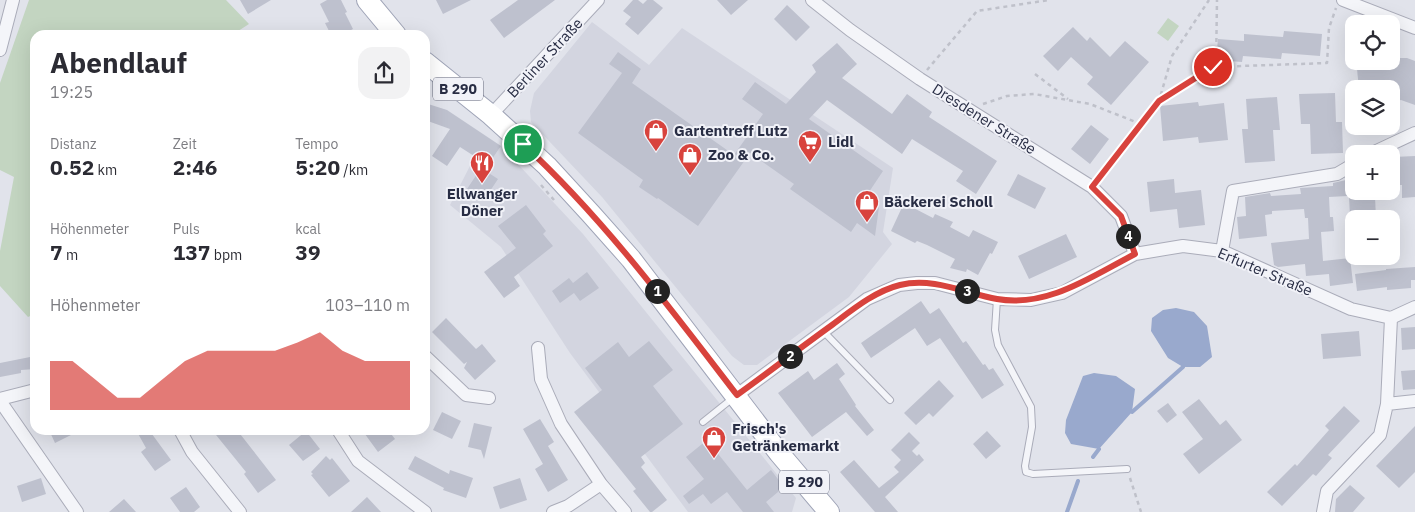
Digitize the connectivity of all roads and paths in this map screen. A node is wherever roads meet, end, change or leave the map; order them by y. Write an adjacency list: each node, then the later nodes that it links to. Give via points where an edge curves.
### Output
1 (13, 0): 11 (street)
2 (367, 0): 10 (main road)
3 (598, 0): 19 (street, Berliner Straße)
4 (812, 0): 15 (street, Dresdener Straße)
5 (1049, 0): 15 (path, via 977,11)
6 (1209, 0): 17 (path, via 1172,56)
7 (1217, 0): 13 (path)
8 (1340, 4): 9 (street); 13 (path, via 1328,28 1327,63)
9 (1415, 28)
10 (392, 30)
11 (0, 50)
12 (430, 66): 19 (main road, B 290)
13 (1216, 66): 17 (path)
14 (1035, 74): 16 (path)
15 (920, 79): 18 (street, Dresdener Straße)
16 (1068, 99): 18 (path, via 1034,94 1007,96); 20 (path)
17 (1159, 101): 20 (path)
18 (972, 112): 25 (street, Dresdener Straße)
19 (491, 116): 36 (main road, B 290, via 546,166 631,259)
20 (1141, 124): 25 (path)
21 (1415, 133): 22 (street)
22 (1389, 145)
23 (1345, 169): 27 (street, via 1337,174 1233,191)
24 (536, 179): 26 (path)
25 (1092, 187): 28 (street, Dresdener Straße, via 1121,216)
26 (560, 206)
27 (1222, 251): 28 (street, Erfurter Straße, via 1183,246); 31 (street, Erfurter Straße, via 1351,310)
28 (1135, 254): 29 (street, Erfurter Straße, via 1062,292 1031,300)
29 (997, 299): 32 (street, Erfurter Straße, via 935,283 899,285 867,299); 45 (lane, via 995,330 998,345 1031,407 1032,427 1024,466 1026,472)
30 (1415, 307): 31 (street)
31 (1391, 318): 41 (street)
32 (823, 331): 36 (street, Erfurter Straße); 39 (lane)
33 (538, 348): 46 (street, via 540,378 561,424)
34 (430, 361): 37 (street, via 466,395)
35 (30, 391): 38 (street)
36 (737, 395): 42 (lane); 52 (main road, B 290)
37 (489, 398)
38 (0, 400): 47 (street)
39 (890, 400)
40 (1415, 401): 41 (street)
41 (1387, 404): 54 (street, via 1380,435 1327,491)
42 (703, 422)
43 (183, 435): 48 (street, via 192,452)
44 (341, 435): 49 (street, via 358,461)
45 (1127, 469): 53 (path)
46 (600, 484): 50 (street, via 568,506); 51 (street)
47 (77, 512)
48 (240, 512)
49 (425, 512)
50 (553, 512)
51 (625, 512)
52 (828, 512)
53 (1141, 512)
54 (1324, 512)

